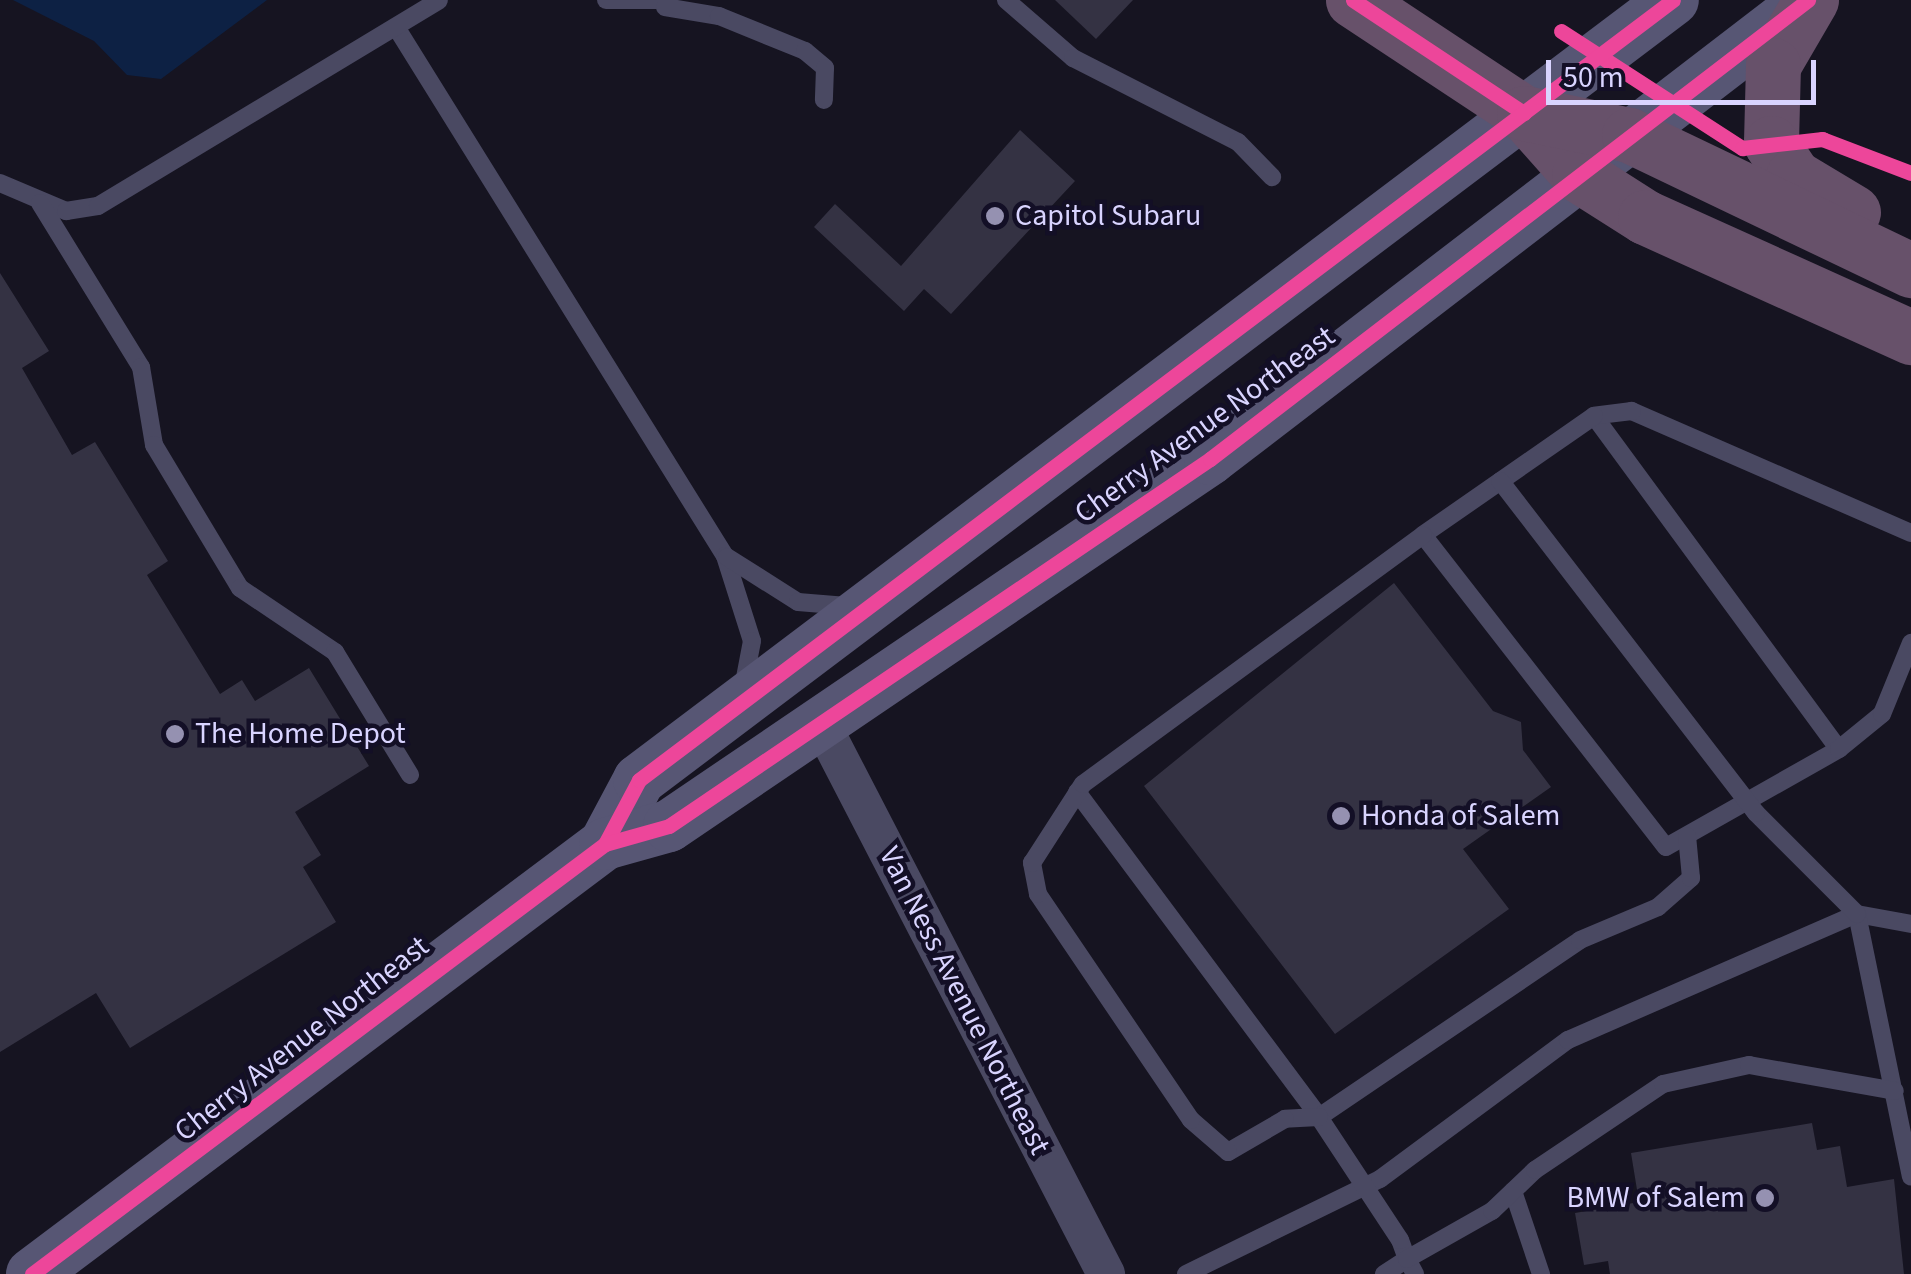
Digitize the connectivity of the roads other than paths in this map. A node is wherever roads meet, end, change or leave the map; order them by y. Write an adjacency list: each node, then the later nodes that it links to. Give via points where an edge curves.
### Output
1 (439, 0): 8 (lane)
2 (606, 0): 7 (lane)
3 (1006, 0): 13 (lane, via 1073,58 1238,142)
4 (1353, 0): 10 (highway)
5 (1673, 0): 10 (main road, Cherry Avenue Northeast)
6 (1809, 0): 11 (main road, Cherry Avenue Northeast); 16 (highway, via 1773,65 1772,143 1812,191)
7 (666, 3): 9 (lane, via 720,16 805,51 825,68)
8 (396, 27): 15 (lane, via 98,206 66,211); 23 (lane)
9 (824, 100)
10 (1524, 113): 11 (highway); 12 (highway); 24 (main road, Cherry Avenue Northeast)
11 (1629, 136): 12 (main road, Cherry Avenue Northeast); 17 (highway)
12 (1579, 175): 18 (highway, via 1645,216); 27 (main road, Cherry Avenue Northeast, via 1210,459)
13 (1272, 176)
14 (0, 183): 15 (lane)
15 (40, 202): 29 (lane, via 141,367 154,445 240,588 335,652)
16 (1911, 237)
17 (1911, 270)
18 (1911, 337)
19 (1594, 416): 20 (lane); 21 (lane, via 1632,411); 28 (lane)
20 (1500, 481): 22 (lane); 31 (lane)
21 (1911, 533)
22 (1423, 535): 30 (lane); 32 (lane, via 1666,847)
23 (725, 556): 24 (lane, via 760,584 820,607); 26 (lane, via 752,641)
24 (870, 604): 26 (main road, Cherry Avenue Northeast); 27 (main road, via 816,686)
25 (1911, 643): 28 (lane, via 1882,714)
26 (734, 707): 33 (main road, Cherry Avenue Northeast, via 639,780)
27 (823, 727): 33 (main road, Cherry Avenue Northeast, via 669,826); 43 (street, Van Ness Avenue Northeast)
28 (1839, 749): 31 (lane)
29 (410, 775)
30 (1077, 792): 37 (lane); 37 (lane, via 1032,863 1038,894 1191,1120 1228,1152 1285,1119)
31 (1750, 804): 32 (lane); 34 (lane)
32 (1687, 836): 37 (lane, via 1692,878 1658,908 1580,940)
33 (605, 844): 42 (main road, Cherry Avenue Northeast)
34 (1858, 914): 35 (lane); 36 (lane); 39 (lane, via 1568,1040)
35 (1911, 924)
36 (1895, 1091): 38 (lane); 40 (lane, via 1750,1065 1664,1084)
37 (1319, 1117): 39 (lane)
38 (1911, 1176)
39 (1368, 1185): 41 (lane); 44 (lane)
40 (1513, 1191): 41 (lane); 46 (lane)
41 (1411, 1266): 45 (lane)
42 (32, 1274)
43 (1106, 1274)
44 (1186, 1274)
45 (1384, 1274)
46 (1541, 1274)

